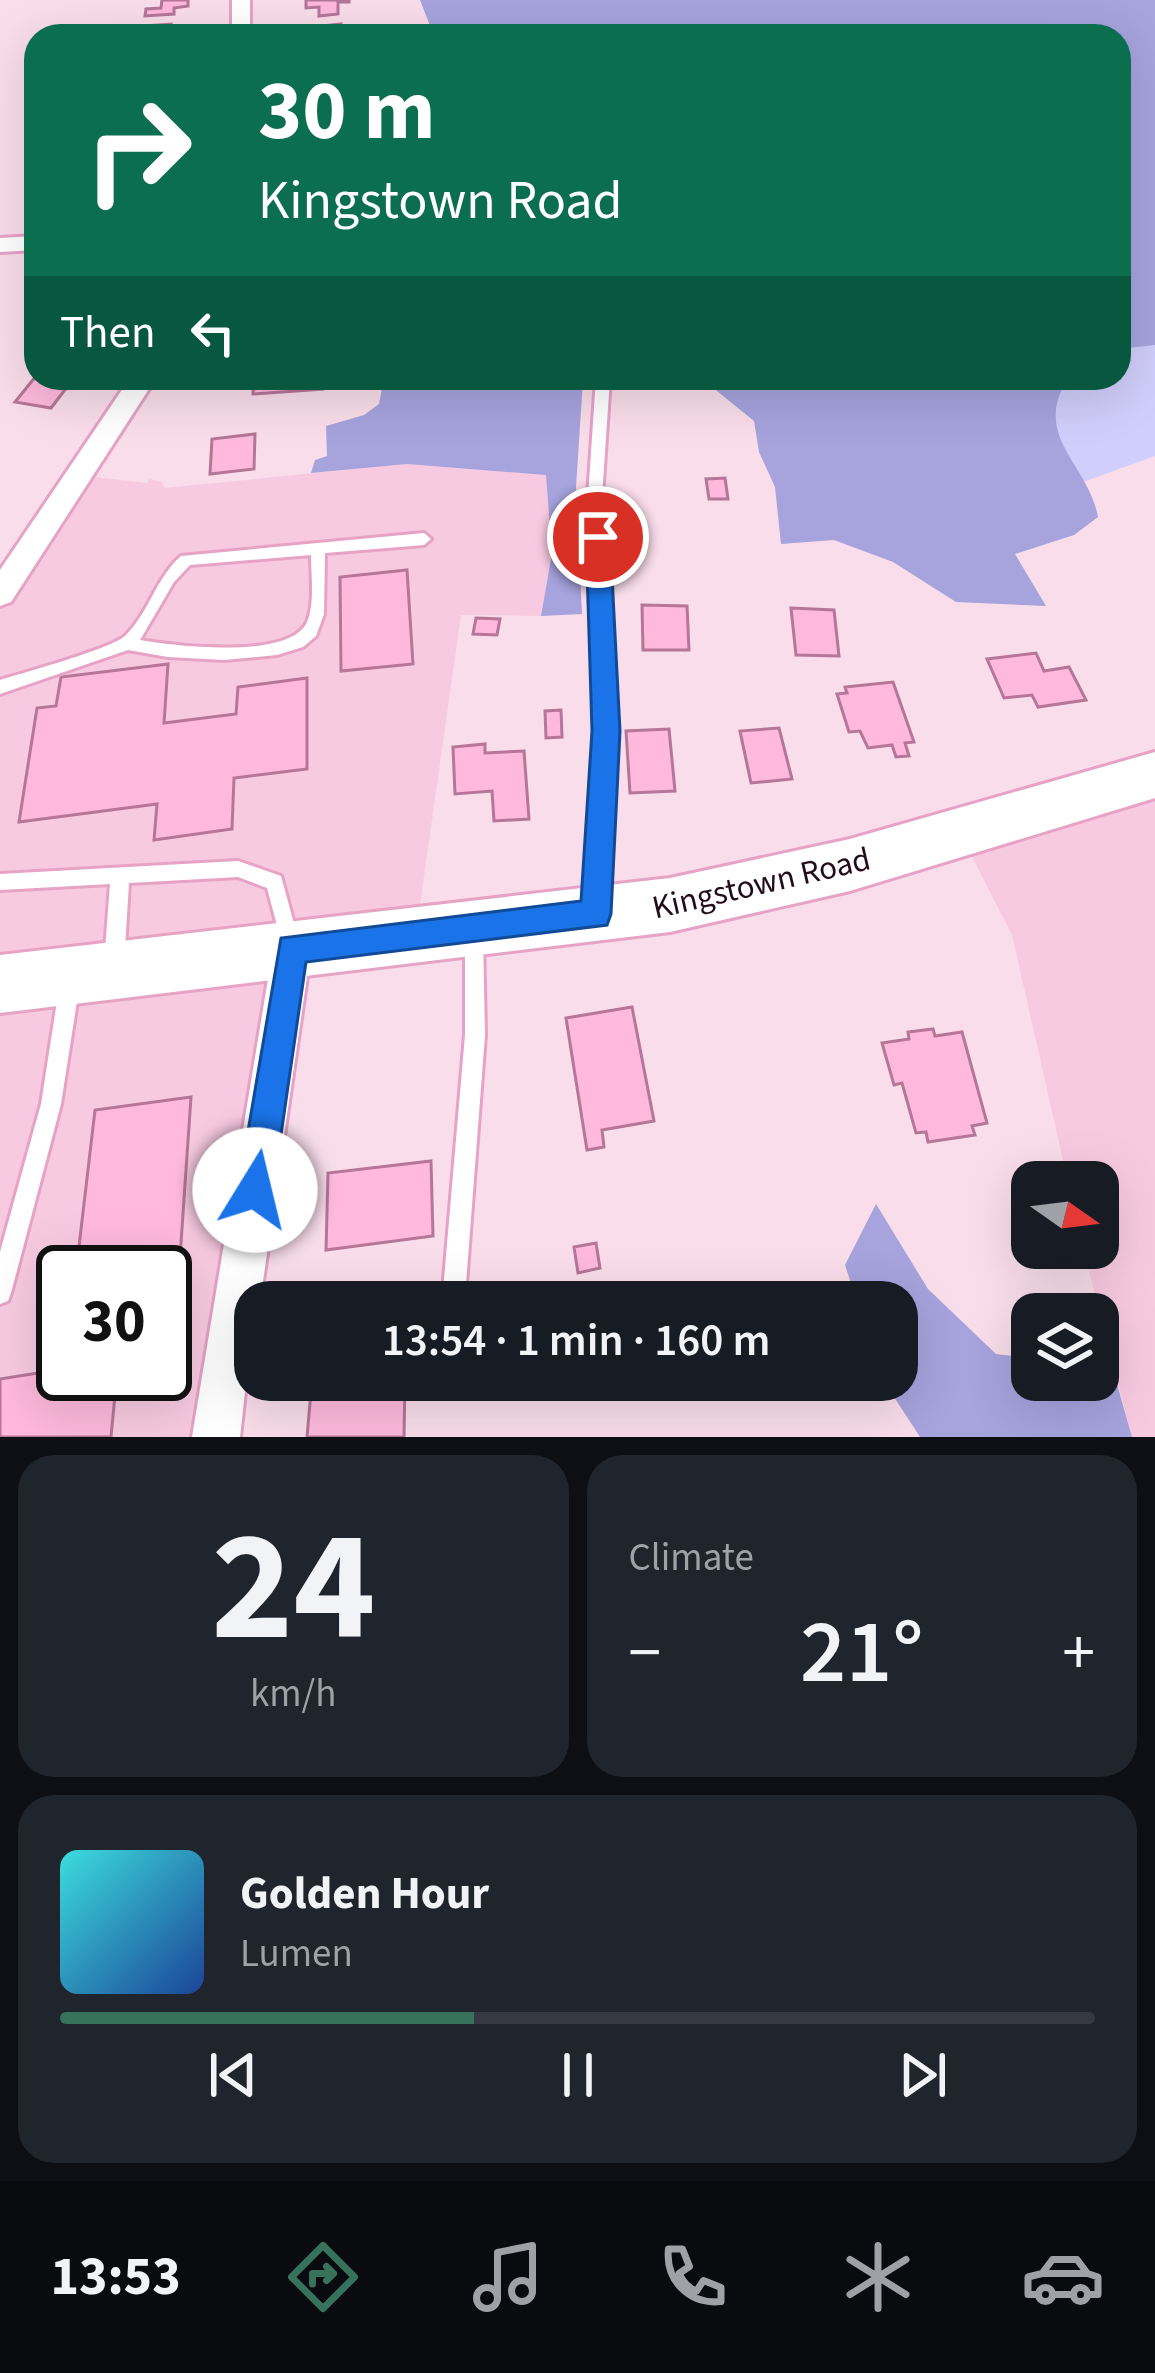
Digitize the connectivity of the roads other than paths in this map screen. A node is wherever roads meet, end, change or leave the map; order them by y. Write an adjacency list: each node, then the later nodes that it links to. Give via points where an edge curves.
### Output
1 (135, 390): 5 (street)
2 (602, 390): 11 (lane, via 596,497 606,731)
3 (424, 539): 4 (lane)
4 (318, 548): 6 (lane, via 186,560); 6 (lane, via 316,620 289,647 174,652)
5 (0, 594)
6 (128, 644): 7 (lane)
7 (0, 687)
8 (1155, 776): 11 (main road, Kingstown Road, via 850,865)
9 (120, 875): 10 (lane); 13 (lane, via 238,868 274,882); 14 (lane)
10 (0, 881)
11 (596, 914): 12 (main road, Kingstown Road)
12 (474, 930): 13 (main road, Kingstown Road); 16 (lane)
13 (292, 949): 14 (main road, Kingstown Road); 18 (street)
14 (92, 973): 15 (main road, Kingstown Road); 17 (lane)
15 (0, 984)
16 (455, 1281)
17 (0, 1293)
18 (216, 1437)

